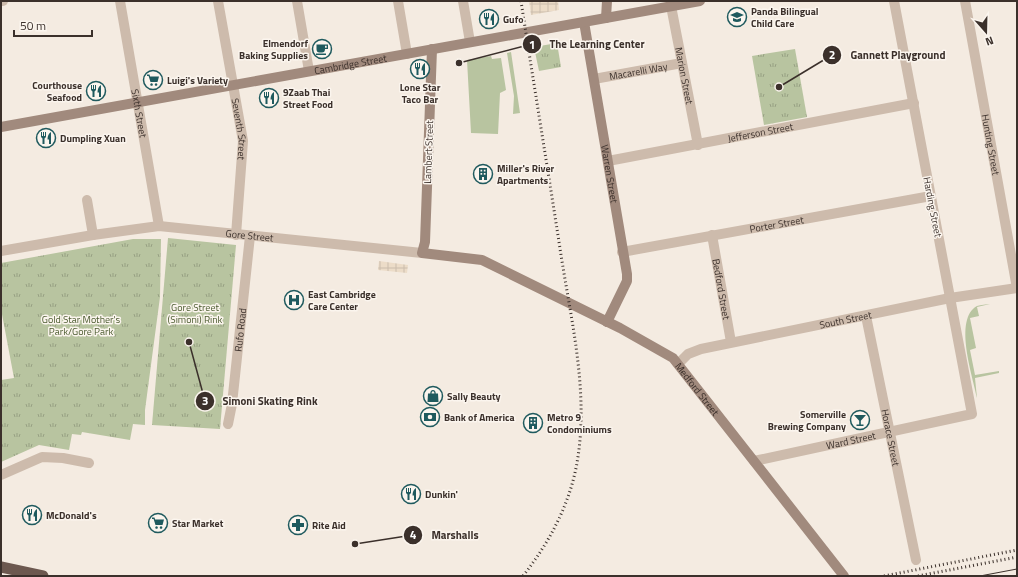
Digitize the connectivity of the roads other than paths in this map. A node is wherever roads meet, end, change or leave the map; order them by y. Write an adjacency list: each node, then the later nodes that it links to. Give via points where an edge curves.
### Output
1 (120, 1): 20 (street, Sixth Street)
2 (218, 1): 19 (street, Seventh Street)
3 (297, 1): 17 (street)
4 (398, 1): 15 (street)
5 (463, 1): 13 (street)
6 (607, 1): 11 (main road)
7 (700, 1): 10 (main road, Cambridge Street)
8 (894, 1): 21 (street, Harding Street)
9 (965, 1): 36 (street, Hunting Street)
10 (671, 6): 11 (main road, Cambridge Street); 16 (street, Marion Street)
11 (606, 18): 12 (main road, Cambridge Street)
12 (584, 22): 13 (main road, Cambridge Street); 18 (main road, Warren Street)
13 (470, 42): 14 (main road, Cambridge Street)
14 (432, 49): 15 (main road, Cambridge Street); 34 (main road, Lambert Street, via 425,242)
15 (407, 54): 17 (main road, Cambridge Street)
16 (682, 63): 18 (street, Macarelli Way); 23 (street, Marion Street)
17 (309, 71): 19 (main road, Cambridge Street)
18 (594, 80): 24 (main road, Warren Street)
19 (234, 85): 20 (main road, Cambridge Street); 29 (street, Seventh Street, via 242,141)
20 (138, 102): 22 (main road, Cambridge Street); 27 (street, Sixth Street)
21 (914, 103): 23 (street, Jefferson Street); 25 (street, Harding Street)
22 (1, 126)
23 (698, 144): 24 (street, Jefferson Street)
24 (608, 161): 33 (main road, Warren Street)
25 (931, 196): 30 (street, Porter Street); 37 (street, Harding Street)
26 (87, 200): 28 (street)
27 (159, 226): 28 (street, Gore Street); 29 (street, Gore Street)
28 (93, 235): 32 (street, Gore Street)
29 (236, 235): 31 (street, Gore Street)
30 (712, 235): 33 (street, Porter Street); 40 (street, Bedford Street)
31 (250, 236): 34 (street, Gore Street); 43 (street, Rufo Road)
32 (1, 251)
33 (622, 252): 39 (main road, Warren Street, via 627,281)
34 (422, 254): 35 (main road, Gore Street, via 482,260)
35 (498, 267): 39 (main road, Medford Street)
36 (1017, 288): 37 (street, South Street)
37 (950, 298): 38 (street, South Street); 42 (street, Harding Street)
38 (866, 316): 40 (street, South Street); 44 (street, Horace Street)
39 (607, 322): 41 (main road, Medford Street, via 660,350)
40 (731, 342): 41 (street, South Street, via 695,351)
41 (678, 363): 45 (main road, Medford Street)
42 (972, 414): 44 (street, Ward Street)
43 (228, 424)
44 (890, 431): 45 (street, Ward Street); 48 (street, Horace Street)
45 (754, 461): 51 (main road, Medford Street)
46 (89, 463): 47 (street, via 42,457)
47 (1, 475)
48 (916, 560)
49 (1, 567): 50 (highway)
50 (43, 576)
51 (844, 576)

